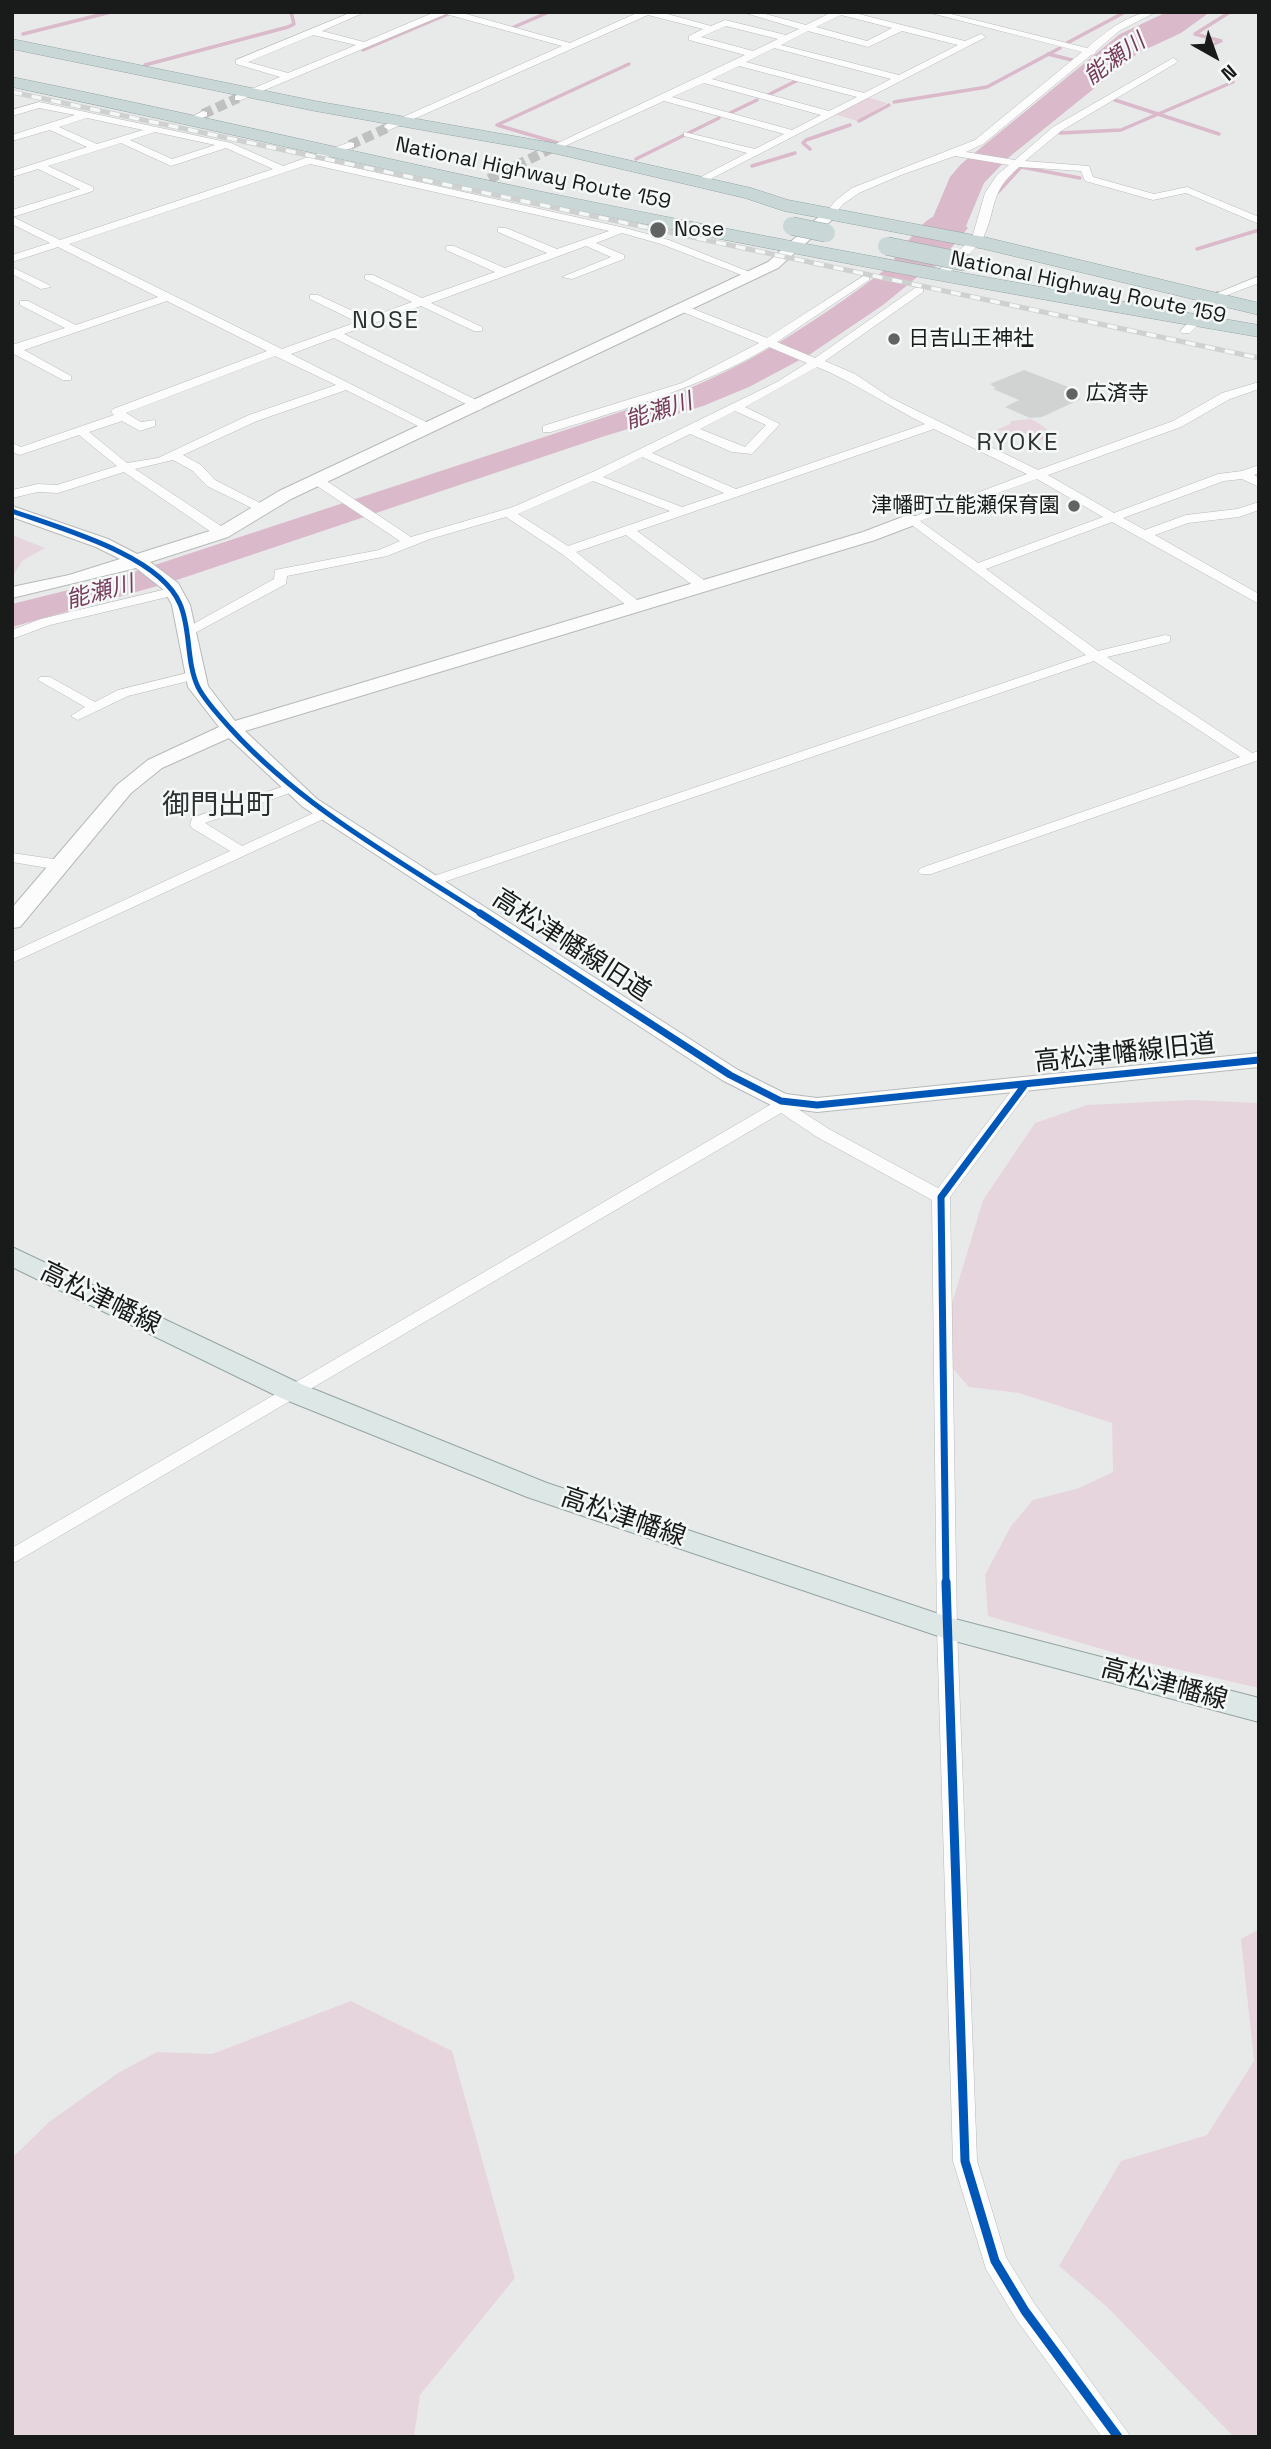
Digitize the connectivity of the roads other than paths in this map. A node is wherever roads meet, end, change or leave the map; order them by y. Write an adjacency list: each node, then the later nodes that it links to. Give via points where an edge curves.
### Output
1 (361, 12): 11 (street)
2 (648, 12): 10 (street); 18 (street)
3 (746, 12): 8 (street)
4 (840, 12): 8 (street); 9 (street)
5 (931, 12): 19 (street)
6 (1152, 12): 19 (street, via 1116,29)
7 (451, 13): 17 (street); 18 (street)
8 (807, 28): 9 (street, via 868,44); 13 (street)
9 (900, 28): 15 (street)
10 (712, 29): 13 (street, via 725,23); 20 (street, via 688,40)
11 (313, 32): 17 (street); 28 (street, via 239,62)
12 (981, 37): 15 (street)
13 (787, 38): 16 (street)
14 (12, 44): 33 (highway)
15 (965, 44): 30 (street)
16 (772, 45): 20 (street); 22 (street)
17 (365, 46): 28 (street)
18 (571, 46): 40 (street)
19 (1091, 52): 55 (street)
20 (753, 54): 24 (street)
21 (12, 60): 48 (highway, National Highway Route 159)
22 (833, 61): 26 (street); 30 (street)
23 (1173, 61): 57 (street, via 1057,129)
24 (736, 62): 29 (street); 31 (street)
25 (12, 66): 39 (highway, National Highway Route 159)
26 (821, 66)
27 (810, 72): 29 (street)
28 (290, 77): 33 (street)
29 (798, 78): 34 (street)
30 (898, 78): 34 (street)
31 (701, 79): 35 (street); 37 (street)
32 (12, 82): 48 (highway)
33 (244, 96): 40 (highway)
34 (864, 96): 37 (street)
35 (663, 98): 44 (street); 53 (street)
36 (12, 113): 38 (street, via 39,104)
37 (827, 114): 44 (street)
38 (87, 115): 41 (street); 43 (street)
39 (275, 121): 51 (highway, National Highway Route 159); 72 (highway)
40 (395, 124): 53 (highway)
41 (50, 126): 46 (street); 52 (street)
42 (12, 128): 46 (street)
43 (155, 129): 47 (street); 50 (street)
44 (790, 133): 54 (street)
45 (688, 134): 54 (street)
46 (18, 136)
47 (122, 140): 50 (street, via 171,163); 52 (street)
48 (348, 142): 49 (highway, National Highway Route 159); 56 (street); 64 (highway, via 477,148); 72 (highway, via 485,181)
49 (422, 143)
50 (227, 145): 59 (street)
51 (396, 145)
52 (97, 148): 58 (street)
53 (552, 149): 61 (highway)
54 (752, 152): 61 (street)
55 (961, 154): 57 (street); 67 (street, via 861,187 833,206)
56 (309, 161): 59 (street); 69 (street)
57 (1014, 163): 66 (street, via 1085,168 1089,179 1153,197 1187,190); 76 (street, via 990,193)
58 (40, 166): 60 (street); 63 (street, via 89,189)
59 (284, 170): 73 (street)
60 (12, 174)
61 (699, 182): 64 (highway)
62 (661, 192): 64 (highway, National Highway Route 159)
63 (12, 214)
64 (788, 218): 67 (highway, National Highway Route 159, bridge)
65 (12, 220): 73 (street)
66 (1259, 221)
67 (829, 225): 70 (highway, National Highway Route 159); 70 (highway, National Highway Route 159, via 857,240); 74 (street)
68 (502, 230): 77 (street)
69 (621, 230): 71 (street); 82 (street)
70 (897, 239): 76 (highway, National Highway Route 159, bridge); 76 (highway)
71 (586, 242): 77 (street); 85 (street, via 620,257)
72 (773, 242): 74 (highway)
73 (58, 244): 78 (street); 92 (street)
74 (796, 247): 80 (highway); 82 (street)
75 (450, 248): 81 (street)
76 (974, 249): 83 (street); 89 (highway, via 1108,261); 96 (highway); 97 (highway, National Highway Route 159); 99 (highway, National Highway Route 159)
77 (556, 253): 81 (street)
78 (12, 259)
79 (12, 270): 87 (street)
80 (867, 270): 83 (highway); 104 (street, via 822,309)
81 (504, 272): 93 (street)
82 (751, 275): 95 (street)
83 (939, 276): 102 (highway); 105 (highway, via 1190,327)
84 (369, 277): 93 (street)
85 (568, 277)
86 (1259, 279): 89 (street)
87 (45, 288)
88 (919, 290): 109 (street)
89 (1228, 290): 90 (highway)
90 (1259, 292)
91 (314, 296): 98 (street)
92 (165, 298): 100 (street); 107 (street)
93 (421, 302): 98 (street); 101 (street)
94 (24, 303): 100 (street)
95 (682, 308): 104 (street); 114 (street)
96 (1259, 309)
97 (1259, 316)
98 (367, 322): 103 (street)
99 (1259, 324)
100 (74, 328): 106 (street)
101 (478, 329)
102 (1259, 331)
103 (335, 334): 107 (street); 110 (street)
104 (767, 342): 109 (street); 120 (street, via 685,385)
105 (1259, 347)
106 (13, 349): 111 (street)
107 (277, 353): 113 (street); 116 (street, via 117,412)
108 (412, 355): 110 (street)
109 (814, 360): 115 (street); 118 (street)
110 (393, 363): 114 (street)
111 (67, 378)
112 (1259, 385): 128 (street, via 1226,396 1177,424)
113 (345, 386): 119 (street); 125 (street, via 253,418)
114 (478, 406): 119 (street)
115 (736, 407): 121 (street); 121 (street, via 774,424 748,450)
116 (124, 416): 117 (street, via 140,427); 122 (street)
117 (151, 423)
118 (936, 424): 128 (street); 133 (street)
119 (432, 428): 131 (street)
120 (548, 429)
121 (690, 429): 124 (street)
122 (82, 432): 123 (street, via 20,451); 126 (street)
123 (12, 447)
124 (642, 453): 130 (street); 133 (street)
125 (174, 456): 126 (street); 136 (street, via 197,467 211,483)
126 (126, 468): 134 (street, via 58,489); 143 (street)
127 (1259, 469): 129 (street)
128 (1037, 474): 140 (street); 141 (street)
129 (1244, 475): 132 (street); 140 (street, via 1222,477)
130 (593, 477): 138 (street); 139 (street)
131 (317, 481): 136 (street); 145 (street)
132 (1259, 483)
133 (733, 492): 138 (street)
134 (12, 494)
135 (1259, 506): 144 (street, via 1186,519)
136 (262, 509): 143 (street)
137 (12, 511): 147 (street, via 82,534)
138 (683, 512): 142 (street)
139 (508, 513): 145 (street); 146 (street)
140 (1114, 517): 144 (street); 148 (street)
141 (911, 520): 148 (street); 149 (street)
142 (630, 532): 146 (street); 149 (street)
143 (222, 533): 147 (street)
144 (1144, 535): 152 (street)
145 (411, 543): 154 (street, via 280,573 281,581)
146 (567, 551): 153 (street)
147 (139, 562): 150 (street); 151 (street)
148 (976, 568): 157 (street)
149 (703, 586): 153 (street)
150 (173, 589): 154 (street, 高松津幡線旧道); 155 (street)
151 (12, 593)
152 (1259, 600)
153 (636, 606): 162 (street)
154 (186, 632): 158 (street, 高松津幡線旧道)
155 (12, 635)
156 (1165, 639): 157 (street)
157 (1096, 656): 163 (street); 170 (street)
158 (195, 675): 160 (street, via 143,687); 162 (street, 高松津幡線旧道, via 198,687)
159 (45, 680): 160 (street)
160 (93, 706): 161 (street)
161 (79, 716)
162 (231, 729): 164 (street, 高松津幡線旧道); 168 (street, via 155,764 124,789)
163 (1255, 757): 169 (street)
164 (293, 787): 165 (street, 高松津幡線旧道); 166 (street, via 197,821)
165 (325, 813): 166 (street); 170 (street, 高松津幡線旧道)
166 (241, 852): 172 (street)
167 (12, 857): 168 (street)
168 (60, 865): 171 (street)
169 (926, 871)
170 (433, 881): 175 (street, 高松津幡線旧道)
171 (12, 922)
172 (12, 958)
173 (1259, 1060): 174 (street, 高松津幡線旧道)
174 (1024, 1086): 175 (street, 高松津幡線旧道, via 817,1105); 176 (street)
175 (781, 1104): 176 (street, via 823,1133); 178 (street)
176 (941, 1196): 180 (street)
177 (12, 1256): 178 (main road, 高松津幡線)
178 (291, 1391): 179 (street); 180 (main road, 高松津幡線, via 537,1490)
179 (12, 1557)
180 (947, 1628): 181 (main road, 高松津幡線); 182 (street, via 965,2161 995,2261 1025,2311)
181 (1259, 1710)
182 (1118, 2437)

